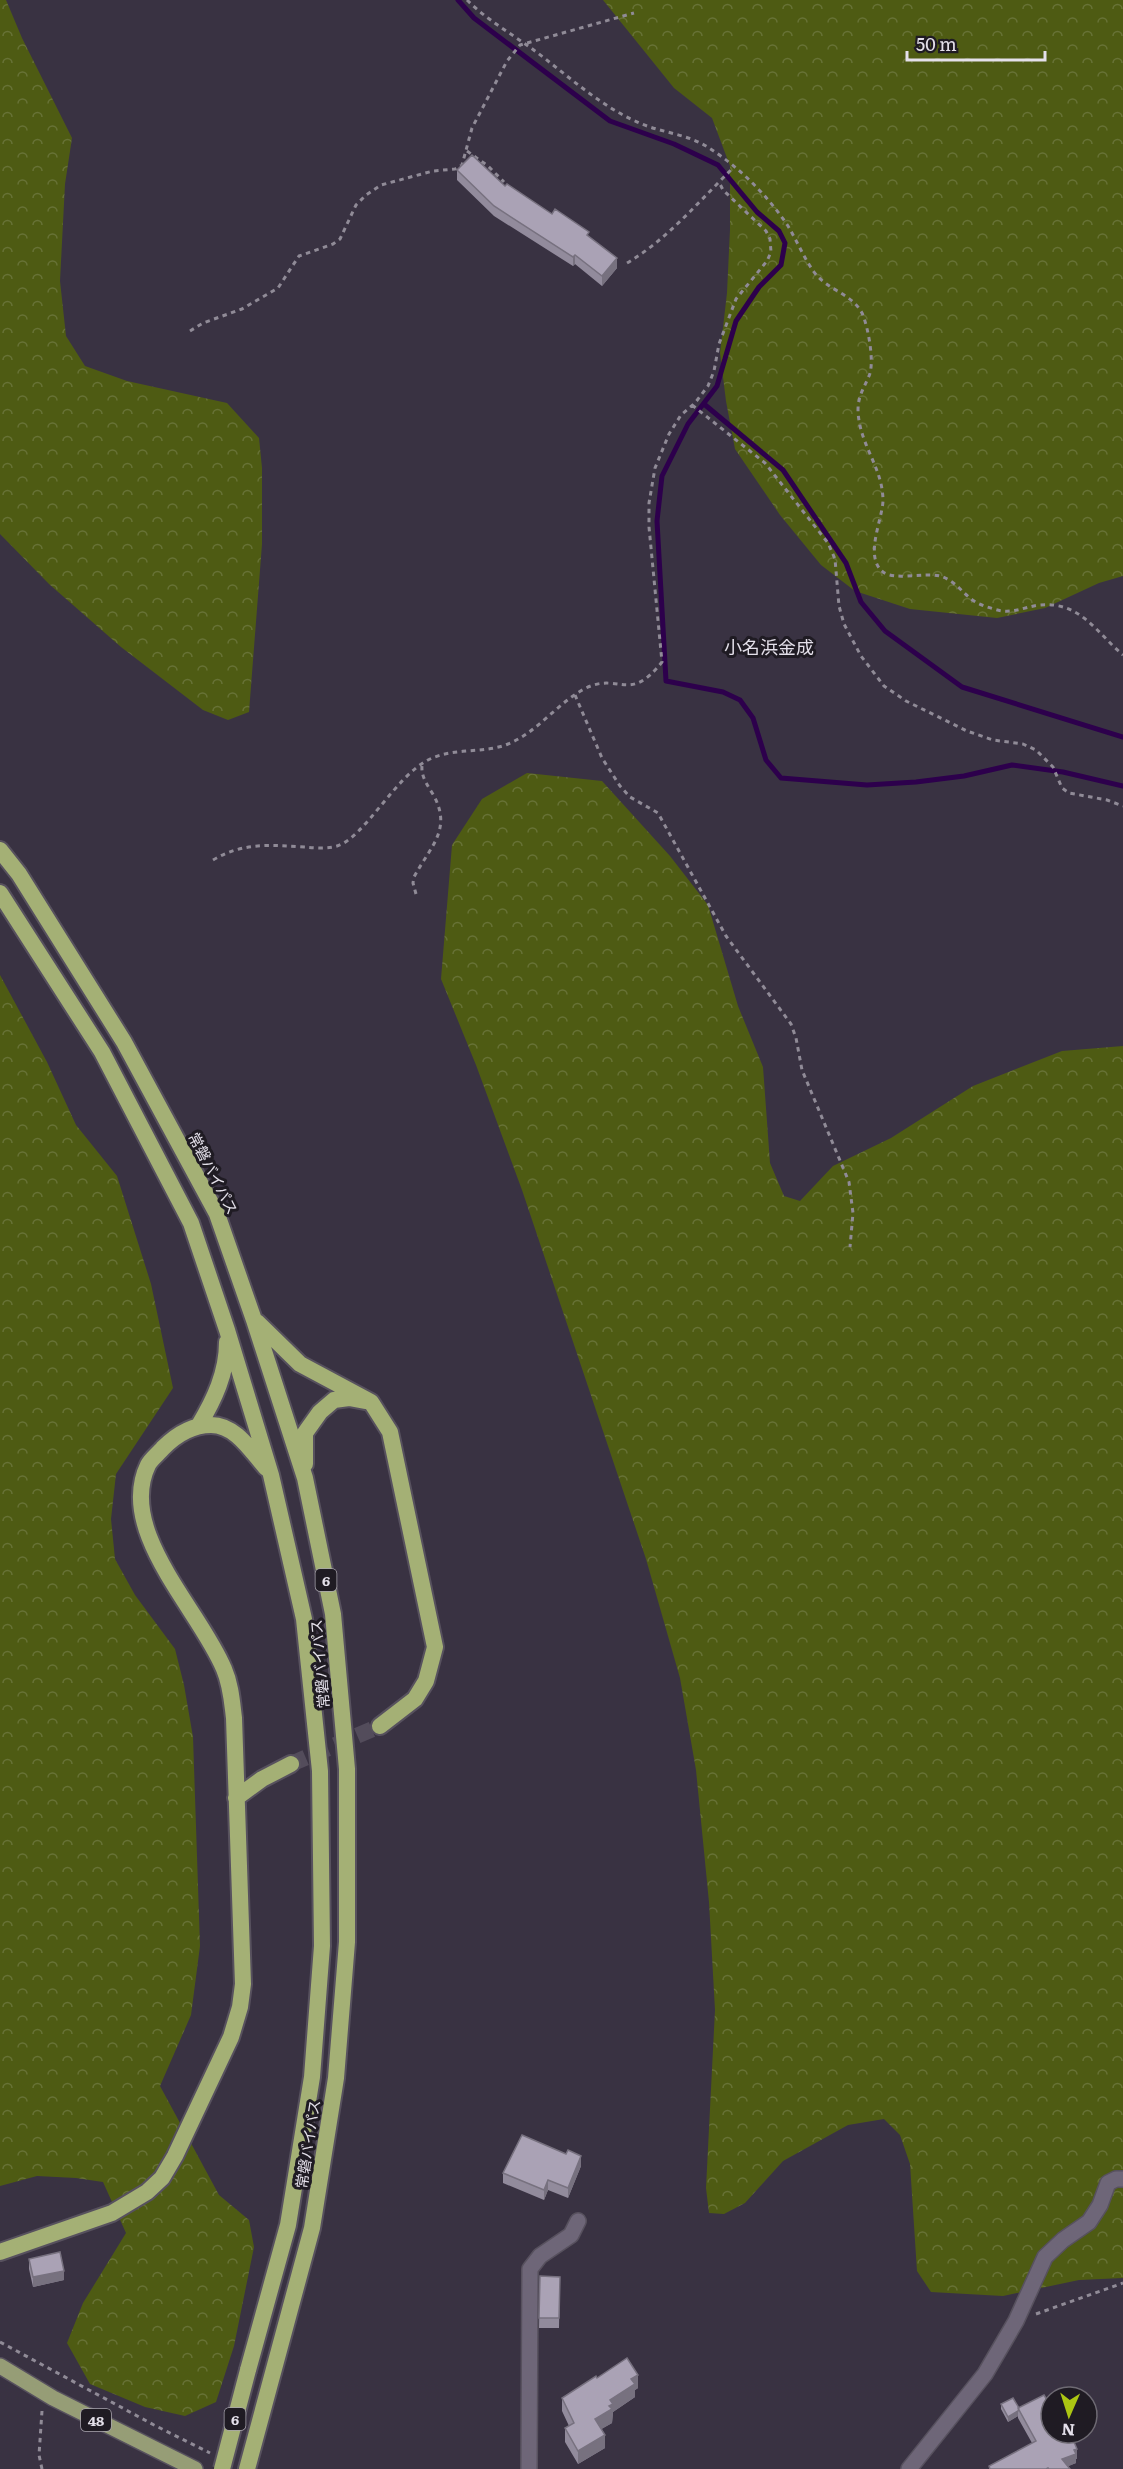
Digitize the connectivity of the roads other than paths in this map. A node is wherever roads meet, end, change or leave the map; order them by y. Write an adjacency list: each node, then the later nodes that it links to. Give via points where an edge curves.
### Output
1 (0, 850): 3 (highway, 常磐バイパス / 6, via 124,1042 217,1214)
2 (0, 893): 4 (highway, 常磐バイパス / 6, via 102,1052 191,1222)
3 (254, 1320): 5 (highway, via 300,1364); 8 (highway, 常磐バイパス / 6)
4 (227, 1330): 6 (highway, via 222,1377); 7 (highway, 常磐バイパス / 6)
5 (371, 1402): 8 (highway, via 334,1400 320,1412 305,1433); 9 (highway, via 390,1432 435,1647 426,1681 415,1699)
6 (199, 1425): 7 (highway, via 221,1425 240,1437); 11 (highway, via 171,1440 149,1464 140,1492 141,1514 152,1546 224,1670 234,1718)
7 (271, 1475): 16 (highway, 常磐バイパス / 6, bridge, via 304,1619 320,1771 322,1946 312,2077 288,2225)
8 (305, 1478): 18 (highway, 常磐バイパス / 6, via 333,1614 347,1769 347,1941 336,2078 312,2228)
9 (380, 1725)
10 (291, 1764): 11 (highway)
11 (237, 1798): 14 (highway, via 243,1957 240,2007 231,2037 175,2156 162,2178 133,2202)
12 (1123, 2179): 20 (street, via 1108,2182 1089,2222 1045,2257 985,2374)
13 (578, 2221): 19 (street, via 571,2235 540,2256 530,2270)
14 (0, 2252)
15 (0, 2366): 17 (main road, 48, via 53,2398)
16 (218, 2462)
17 (195, 2469)
18 (247, 2469)
19 (529, 2469)
20 (909, 2469)

